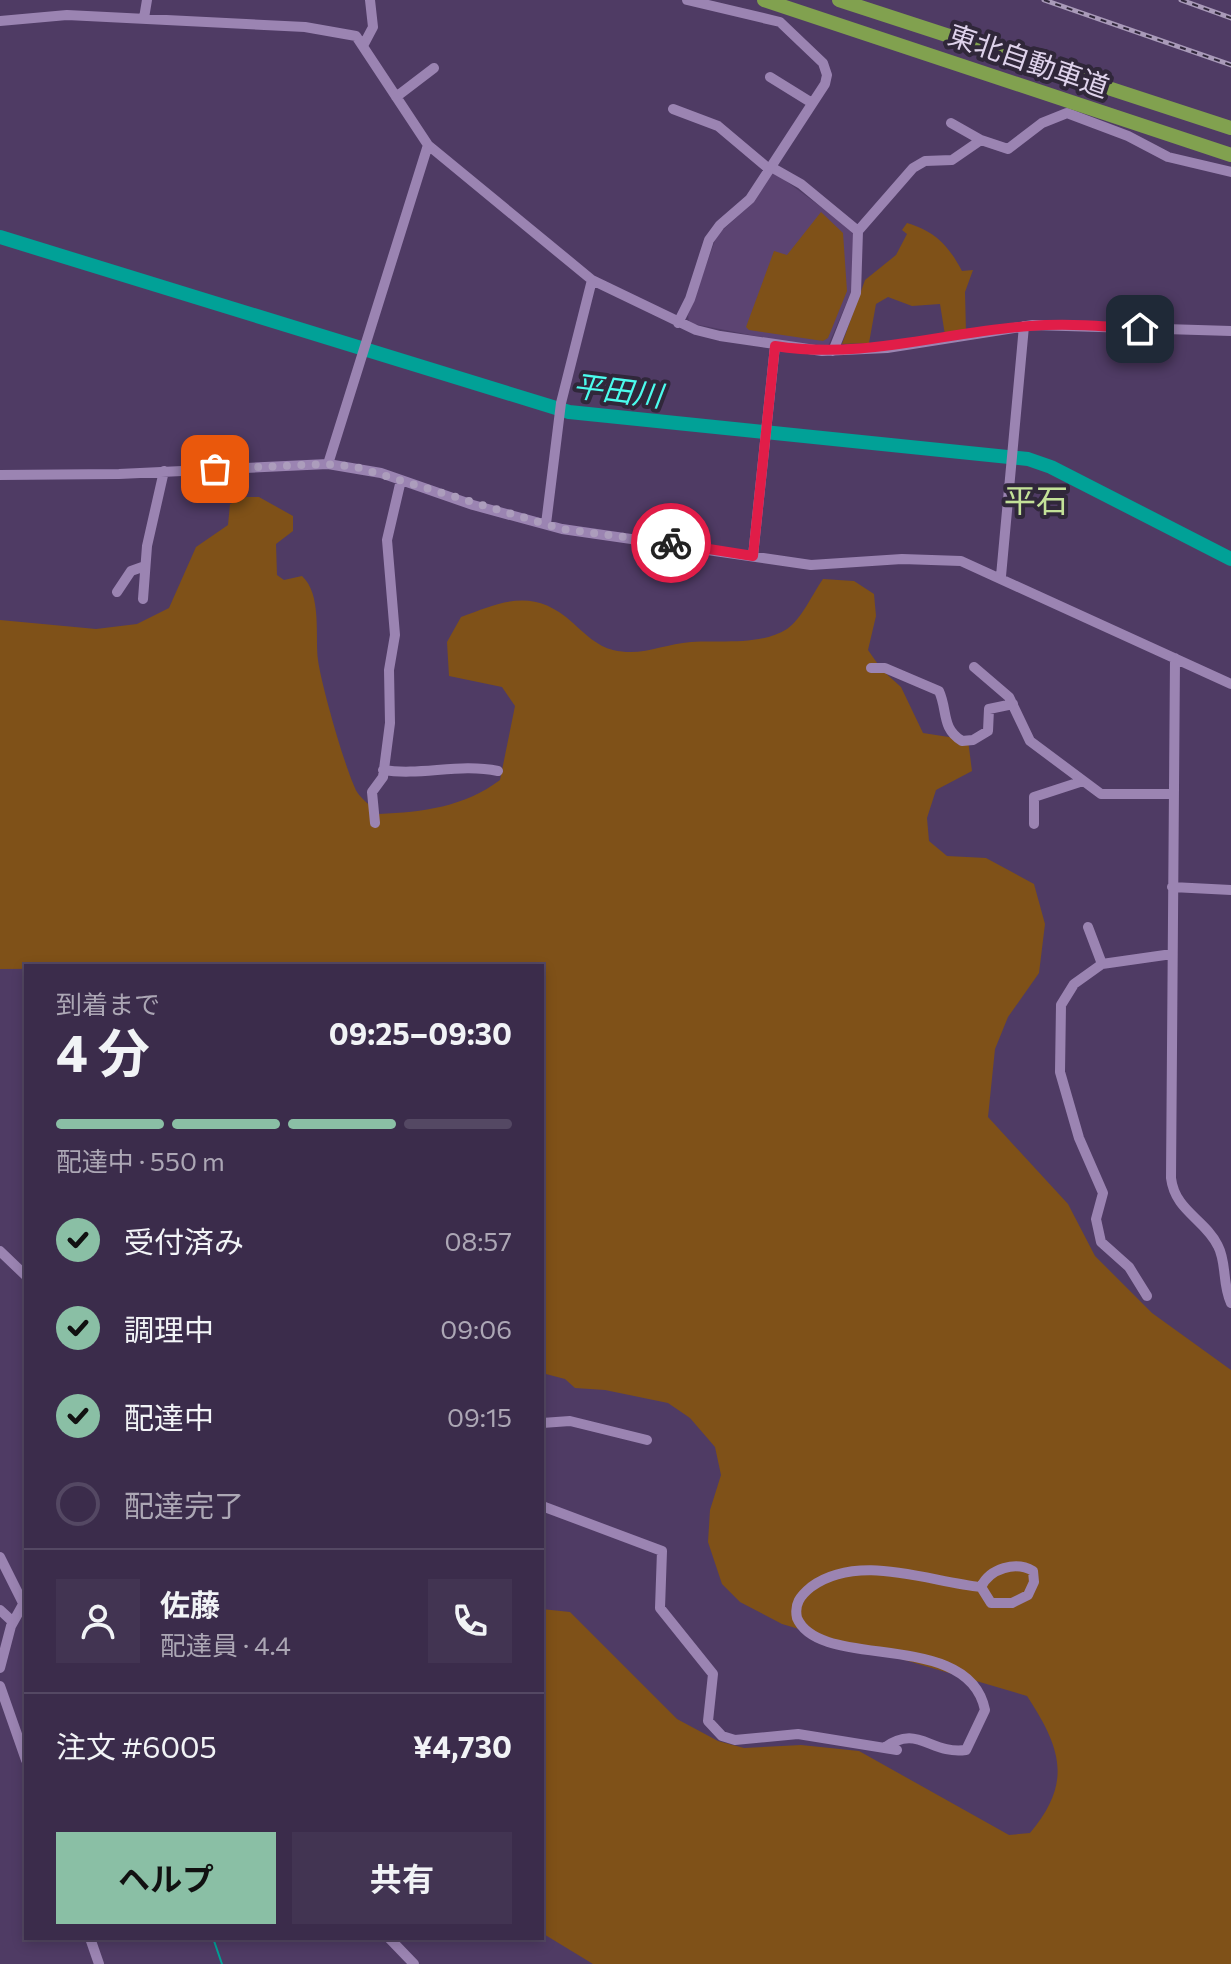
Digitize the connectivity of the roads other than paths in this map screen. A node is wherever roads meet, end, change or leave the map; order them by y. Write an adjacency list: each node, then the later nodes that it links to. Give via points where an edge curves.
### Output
1 (147, 0): 6 (street)
2 (370, 0): 8 (street, via 373,27)
3 (687, 0): 12 (street, via 780,22 826,68 825,84)
4 (764, 0): 18 (highway, 東北自動車道)
5 (839, 0): 15 (highway, 東北自動車道)
6 (144, 18): 7 (street, via 67,15); 8 (street, via 305,27 356,36)
7 (0, 21)
8 (364, 44): 11 (street)
9 (434, 68): 11 (street)
10 (770, 77): 12 (street)
11 (396, 97): 17 (street)
12 (812, 103): 19 (street)
13 (673, 109): 19 (street, via 718,126)
14 (951, 123): 16 (street)
15 (1231, 128)
16 (981, 140): 20 (street, via 1008,149 1042,123 1067,113 1168,157); 21 (street, via 952,160 925,161 913,168)
17 (428, 145): 22 (street); 28 (street)
18 (1231, 155)
19 (770, 168): 21 (street, via 801,184); 23 (street, via 750,199 709,240)
20 (1231, 172)
21 (858, 231): 27 (street, via 856,293)
22 (592, 280): 23 (street); 32 (street, via 561,404)
23 (678, 323): 26 (street)
24 (1024, 326): 25 (street); 27 (street, via 887,348); 35 (street)
25 (1231, 331)
26 (775, 346): 27 (street); 33 (street)
27 (833, 351)
28 (328, 464): 29 (street); 31 (street)
29 (164, 471): 30 (street); 34 (street)
30 (0, 475)
31 (401, 480): 32 (street); 43 (street, via 387,540 395,635)
32 (546, 524): 33 (street)
33 (753, 556): 35 (street, via 811,565 961,561)
34 (145, 566): 36 (street, via 131,571); 37 (street)
35 (1001, 576): 38 (street)
36 (117, 592)
37 (143, 599)
38 (1175, 658): 41 (street); 46 (street)
39 (974, 667): 42 (street)
40 (871, 668): 42 (street, via 885,668 939,691 945,722 962,741 988,731 989,709)
41 (1231, 684)
42 (1013, 704): 45 (street, via 1030,741)
43 (383, 770): 44 (street); 47 (street, via 372,792)
44 (498, 771)
45 (1083, 781): 46 (street, via 1101,794); 48 (street, via 1034,797)
46 (1173, 794): 49 (street)
47 (375, 823)
48 (1034, 824)
49 (1172, 887): 50 (street); 52 (street)
50 (1231, 890)
51 (1088, 927): 53 (street)
52 (1172, 954): 53 (street); 57 (street, via 1172,1190 1220,1249 1223,1284)
53 (1102, 964): 56 (street, via 1062,1000 1060,1072 1079,1138 1103,1193 1096,1219 1101,1242 1129,1267)
54 (0, 1251): 55 (street)
55 (24, 1274)
56 (1147, 1296)
57 (1231, 1303)
58 (544, 1423): 59 (street, via 570,1421)
59 (647, 1440)
60 (544, 1507): 69 (street, via 662,1551 660,1608 713,1674 708,1721 722,1736 735,1740 798,1734)
61 (0, 1557): 63 (street)
62 (981, 1587): 62 (street, via 991,1603 1020,1600 1032,1588 1033,1571 1014,1566 997,1570); 69 (street, via 912,1574 860,1572 817,1583 802,1594 797,1618 812,1634 940,1663 976,1686 985,1710 966,1750 941,1749 913,1737)
63 (24, 1599)
64 (24, 1603): 66 (street)
65 (0, 1610): 66 (street)
66 (13, 1622): 67 (street)
67 (0, 1668)
68 (0, 1686): 71 (street)
69 (884, 1748): 70 (street)
70 (897, 1750)
71 (24, 1754)
72 (91, 1940): 74 (street)
73 (391, 1940): 75 (street)
74 (99, 1964)
75 (414, 1964)

